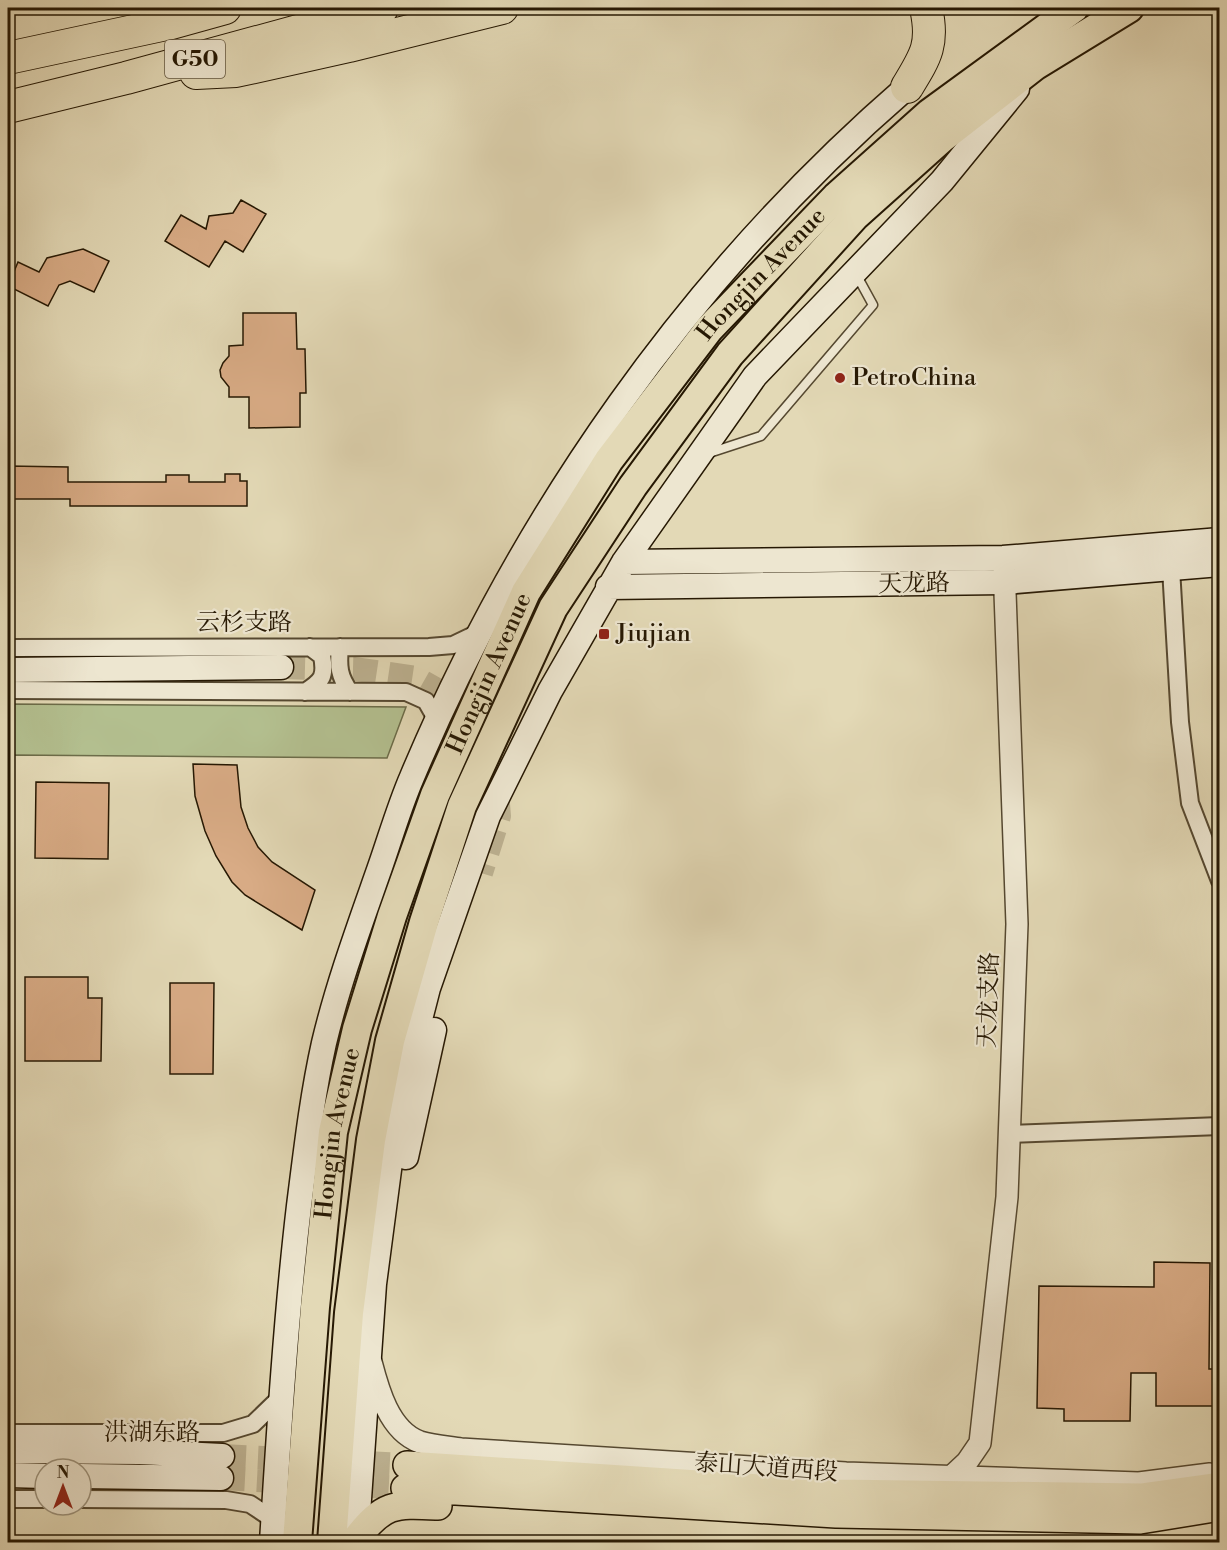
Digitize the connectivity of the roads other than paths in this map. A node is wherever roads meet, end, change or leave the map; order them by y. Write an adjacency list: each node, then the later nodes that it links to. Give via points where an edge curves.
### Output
1 (225, 8): 7 (highway, G50)
2 (382, 8): 9 (highway, G50)
3 (501, 8): 9 (highway, via 236,71)
4 (926, 8): 10 (highway, via 931,30 926,57)
5 (1074, 8): 55 (highway, Hongjin Avenue, via 930,113 836,197 709,329 609,460 526,592 435,795 357,1029 333,1132)
6 (1129, 8): 8 (highway, Hongjin Avenue)
7 (8, 58)
8 (1036, 65): 12 (main road, Hongjin Avenue, via 942,180); 54 (highway, Hongjin Avenue, via 941,139 855,216 730,354 633,486 553,608 462,806 390,1041 371,1140 349,1313)
9 (126, 78): 11 (highway, G50)
10 (907, 87): 21 (main road, Hongjin Avenue, via 755,235 639,375 585,453)
11 (8, 107)
12 (855, 271): 13 (main road, Hongjin Avenue, via 755,376); 13 (lane, via 873,305 761,436)
13 (698, 457): 16 (main road, Hongjin Avenue)
14 (1220, 540): 15 (main road, 天龙路)
15 (1003, 558): 16 (main road, 天龙路); 19 (street, 天龙支路)
16 (624, 562): 20 (main road, Hongjin Avenue)
17 (1220, 564): 18 (main road, 天龙路)
18 (1171, 568): 19 (main road, 天龙路); 32 (street, via 1180,722 1190,803)
19 (1005, 582): 20 (main road, 天龙路); 34 (street, 天龙支路, via 1017,924)
20 (608, 587): 35 (main road, Hongjin Avenue, via 550,691 488,816 428,988 397,1109)
21 (478, 633): 23 (street, 云杉支路, via 453,645); 30 (main road, Hongjin Avenue)
22 (310, 647): 23 (street, 云杉支路); 24 (street, 云杉支路); 28 (street, via 322,656 325,670 319,682)
23 (340, 647): 29 (street, via 342,680)
24 (8, 648)
25 (281, 667): 26 (main road)
26 (8, 670)
27 (8, 690): 28 (street)
28 (305, 692): 29 (street)
29 (350, 692): 30 (street, via 406,692 426,701)
30 (438, 722): 37 (main road, Hongjin Avenue, via 407,789 347,962 324,1043 293,1256)
31 (481, 873): 35 (main road, via 439,1007 413,1121 393,1236)
32 (1220, 881)
33 (1220, 1126): 34 (street)
34 (1010, 1134): 39 (street, 天龙支路, via 1007,1197)
35 (374, 1284): 36 (main road, Hongjin Avenue)
36 (368, 1353): 45 (street, 泰山大道西段, via 381,1397 397,1425 418,1442 461,1449); 54 (main road, Hongjin Avenue)
37 (283, 1395): 38 (street, 洪湖东路, via 253,1424 223,1433); 53 (main road, Hongjin Avenue)
38 (8, 1433)
39 (980, 1443): 45 (street); 46 (street, via 990,1463)
40 (8, 1451): 42 (main road, 洪湖东路, via 140,1452 221,1467)
41 (1220, 1473): 46 (street, 泰山大道西段, via 1139,1483)
42 (93, 1475)
43 (8, 1476): 44 (main road)
44 (33, 1476)
45 (951, 1477): 46 (street, 泰山大道西段)
46 (1006, 1478)
47 (1220, 1486): 52 (main road, 泰山大道西段, via 1141,1497 836,1493 406,1476)
48 (8, 1499): 49 (street)
49 (33, 1499)
50 (93, 1499): 53 (street, via 226,1500 250,1504)
51 (1220, 1507): 52 (main road, 泰山大道西段, via 1140,1520)
52 (836, 1514): 54 (main road, via 725,1524 413,1505 390,1507)
53 (273, 1531)
54 (348, 1541)
55 (297, 1542)

